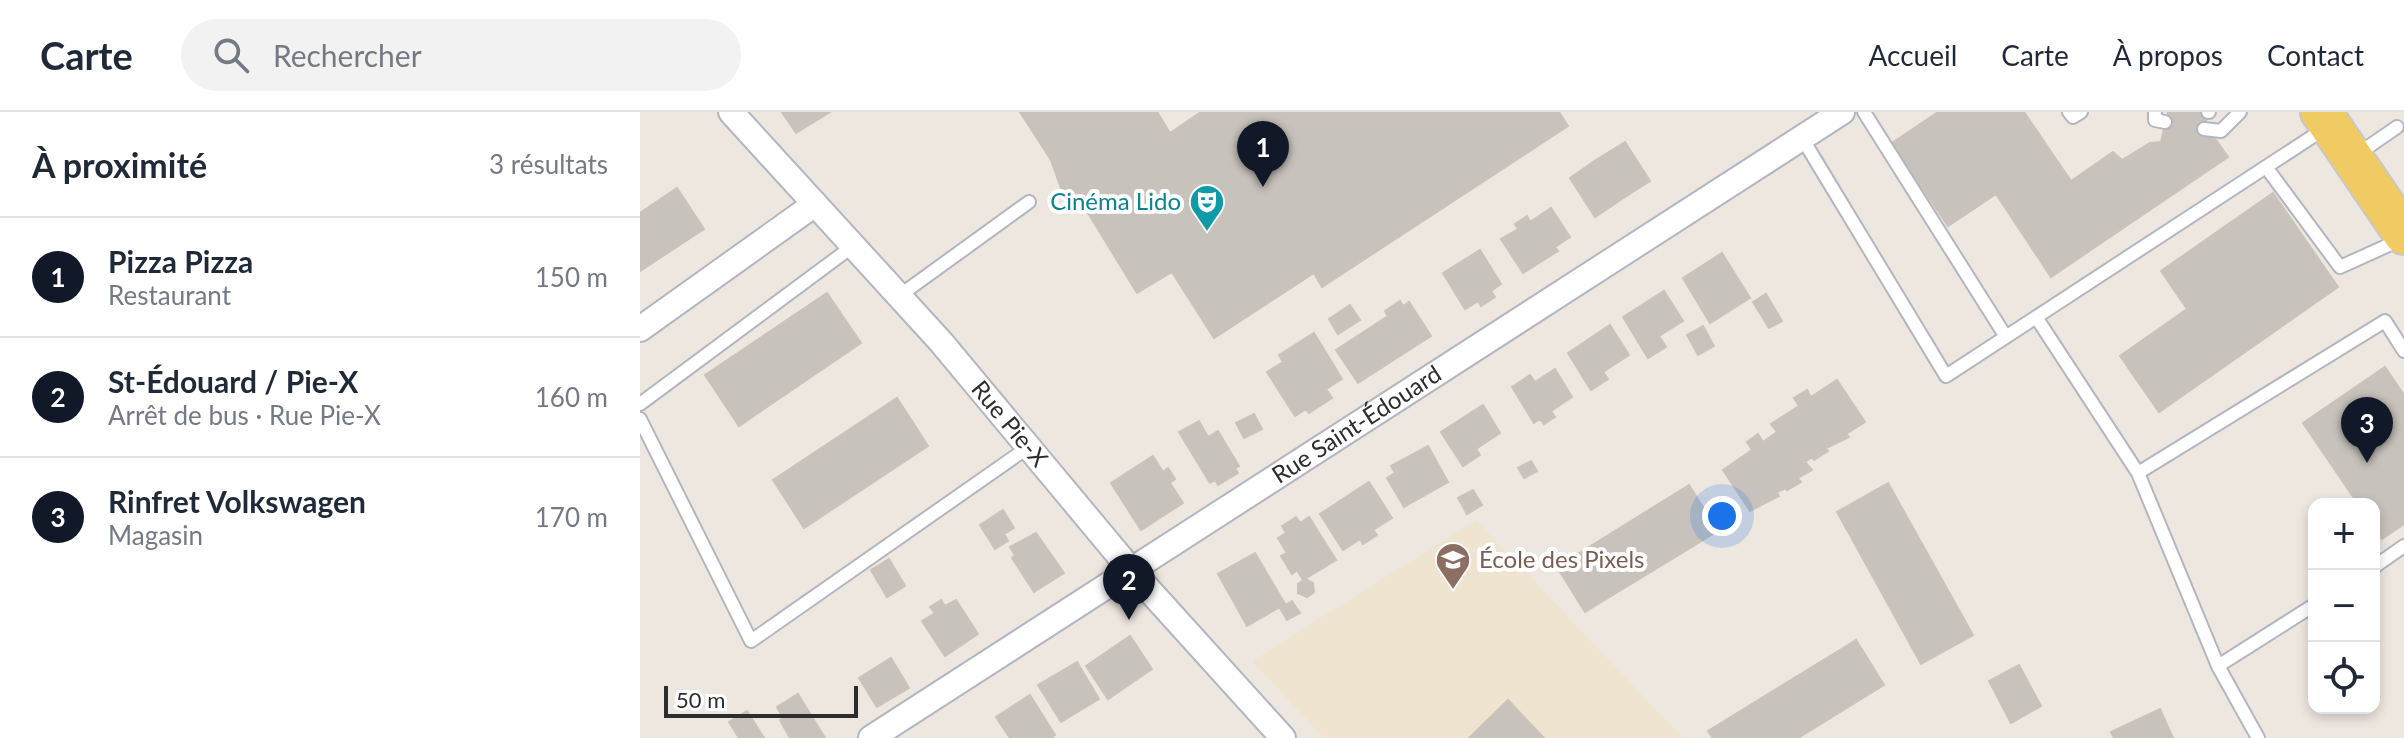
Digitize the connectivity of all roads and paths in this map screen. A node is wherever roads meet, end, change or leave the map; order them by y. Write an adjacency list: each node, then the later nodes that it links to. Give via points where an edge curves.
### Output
1 (731, 112): 16 (street, Rue Pie-X)
2 (1842, 112): 12 (street, Rue Saint-Édouard)
3 (1864, 112): 22 (lane)
4 (2069, 112): 5 (lane, via 2073,117)
5 (2081, 112)
6 (2155, 112): 9 (lane, via 2155,120)
7 (2240, 112): 11 (lane, via 2221,131)
8 (2326, 118): 13 (main road); 14 (lane)
9 (2165, 122)
10 (2397, 127): 13 (lane)
11 (2204, 129)
12 (1802, 138): 22 (lane, via 1946,376); 30 (street, Rue Saint-Édouard)
13 (2352, 158): 17 (main road)
14 (2266, 167): 17 (lane, via 2340,267); 20 (lane)
15 (1029, 202): 19 (lane)
16 (815, 204): 18 (street, Rue Pie-X); 21 (street)
17 (2404, 236)
18 (853, 246): 19 (street, Rue Pie-X); 24 (lane)
19 (899, 296): 26 (street, Rue Pie-X)
20 (2036, 317): 22 (lane); 27 (lane)
21 (640, 329)
22 (2006, 337)
23 (2404, 351): 27 (lane, via 2385,321)
24 (640, 404)
25 (640, 419): 26 (lane, via 751,641)
26 (1030, 446): 30 (street, Rue Pie-X)
27 (2138, 473): 32 (lane)
28 (2404, 546): 29 (lane)
29 (2380, 563)
30 (1131, 570): 33 (street, Rue Saint-Édouard); 34 (street, Rue Pie-X)
31 (2308, 609): 32 (lane)
32 (2218, 666): 35 (lane)
33 (871, 738)
34 (1283, 738)
35 (2258, 738)

